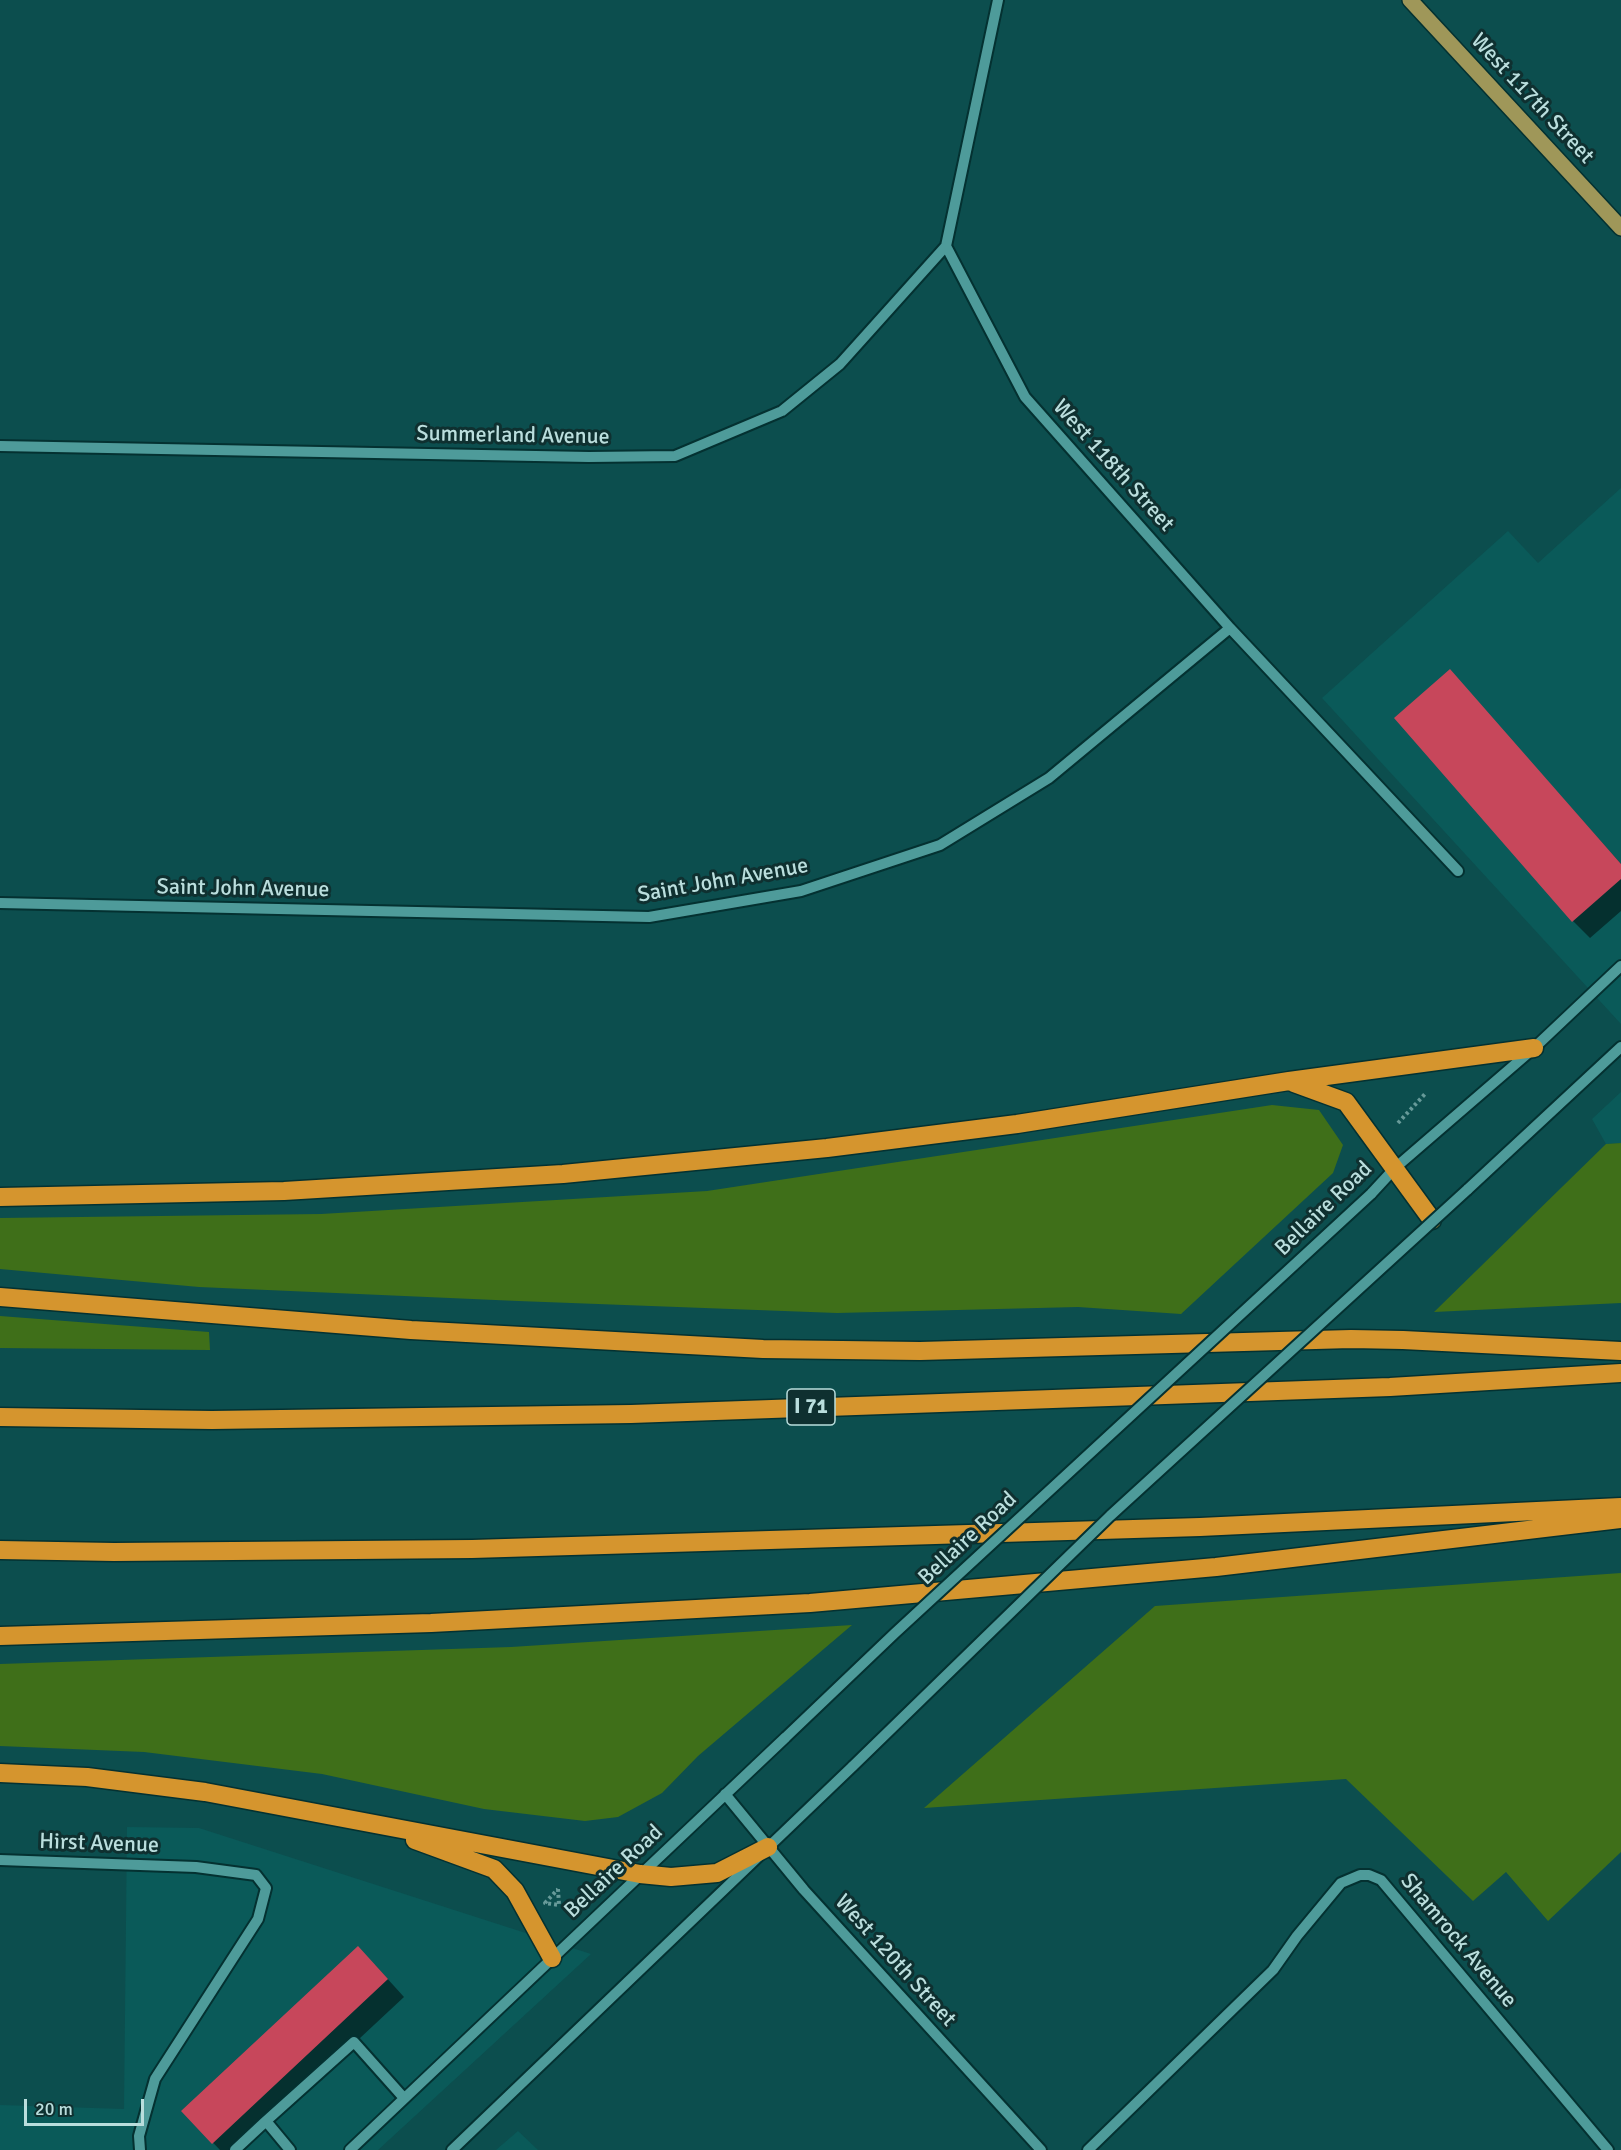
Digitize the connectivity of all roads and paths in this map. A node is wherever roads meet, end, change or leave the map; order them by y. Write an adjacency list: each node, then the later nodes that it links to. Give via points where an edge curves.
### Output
1 (998, 0): 4 (street)
2 (1410, 0): 3 (main road, West 117th Street)
3 (1621, 228)
4 (946, 246): 5 (street, Summerland Avenue, via 840,364 782,411 675,456); 6 (street, West 118th Street, via 1026,397)
5 (0, 446)
6 (1230, 628): 7 (street, West 118th Street); 8 (street, Saint John Avenue, via 1049,778 939,845 801,891 649,917)
7 (1458, 871)
8 (0, 903)
9 (1621, 966): 11 (street, Bellaire Road)
10 (1621, 1047): 17 (street, bridge)
11 (1534, 1048): 12 (highway); 15 (street, Bellaire Road)
12 (1289, 1081): 15 (highway, via 1346,1102); 16 (highway, via 1017,1124 827,1148 563,1174 284,1191)
13 (1427, 1093): 14 (path)
14 (1396, 1125)
15 (1395, 1168): 17 (highway); 27 (street, Bellaire Road, bridge)
16 (0, 1197)
17 (1432, 1220): 29 (street, bridge, via 1110,1516)
18 (0, 1297): 19 (highway, via 411,1330 764,1349 920,1351 1351,1339)
19 (1621, 1351)
20 (1621, 1373): 21 (highway, I 71, via 1390,1387 631,1414 212,1420)
21 (0, 1418)
22 (1621, 1506): 24 (highway, via 1189,1528 484,1549)
23 (1621, 1519): 25 (highway, via 1216,1567 810,1603 431,1623)
24 (0, 1550)
25 (0, 1636)
26 (0, 1773): 28 (highway, via 87,1777 205,1792)
27 (725, 1794): 29 (street, West 120th Street); 31 (street, Bellaire Road)
28 (359, 1821): 31 (highway); 32 (highway, via 494,1869 515,1892)
29 (768, 1847): 31 (highway, via 717,1873 671,1877); 39 (street); 40 (street, West 120th Street)
30 (0, 1860): 35 (street, Hirst Avenue, via 196,1867 256,1875 266,1888 258,1919 155,2079 139,2136)
31 (640, 1874): 32 (street, Bellaire Road)
32 (552, 1958): 33 (street, Bellaire Road)
33 (404, 2097): 34 (street, via 354,2042); 38 (street, Bellaire Road)
34 (266, 2121): 36 (street); 37 (street)
35 (140, 2150)
36 (235, 2150)
37 (290, 2150)
38 (350, 2150)
39 (452, 2150)
40 (1041, 2150)
41 (1088, 2150): 42 (street, Shamrock Avenue, via 1273,1970 1341,1883 1370,1875 1381,1880)
42 (1608, 2150)

